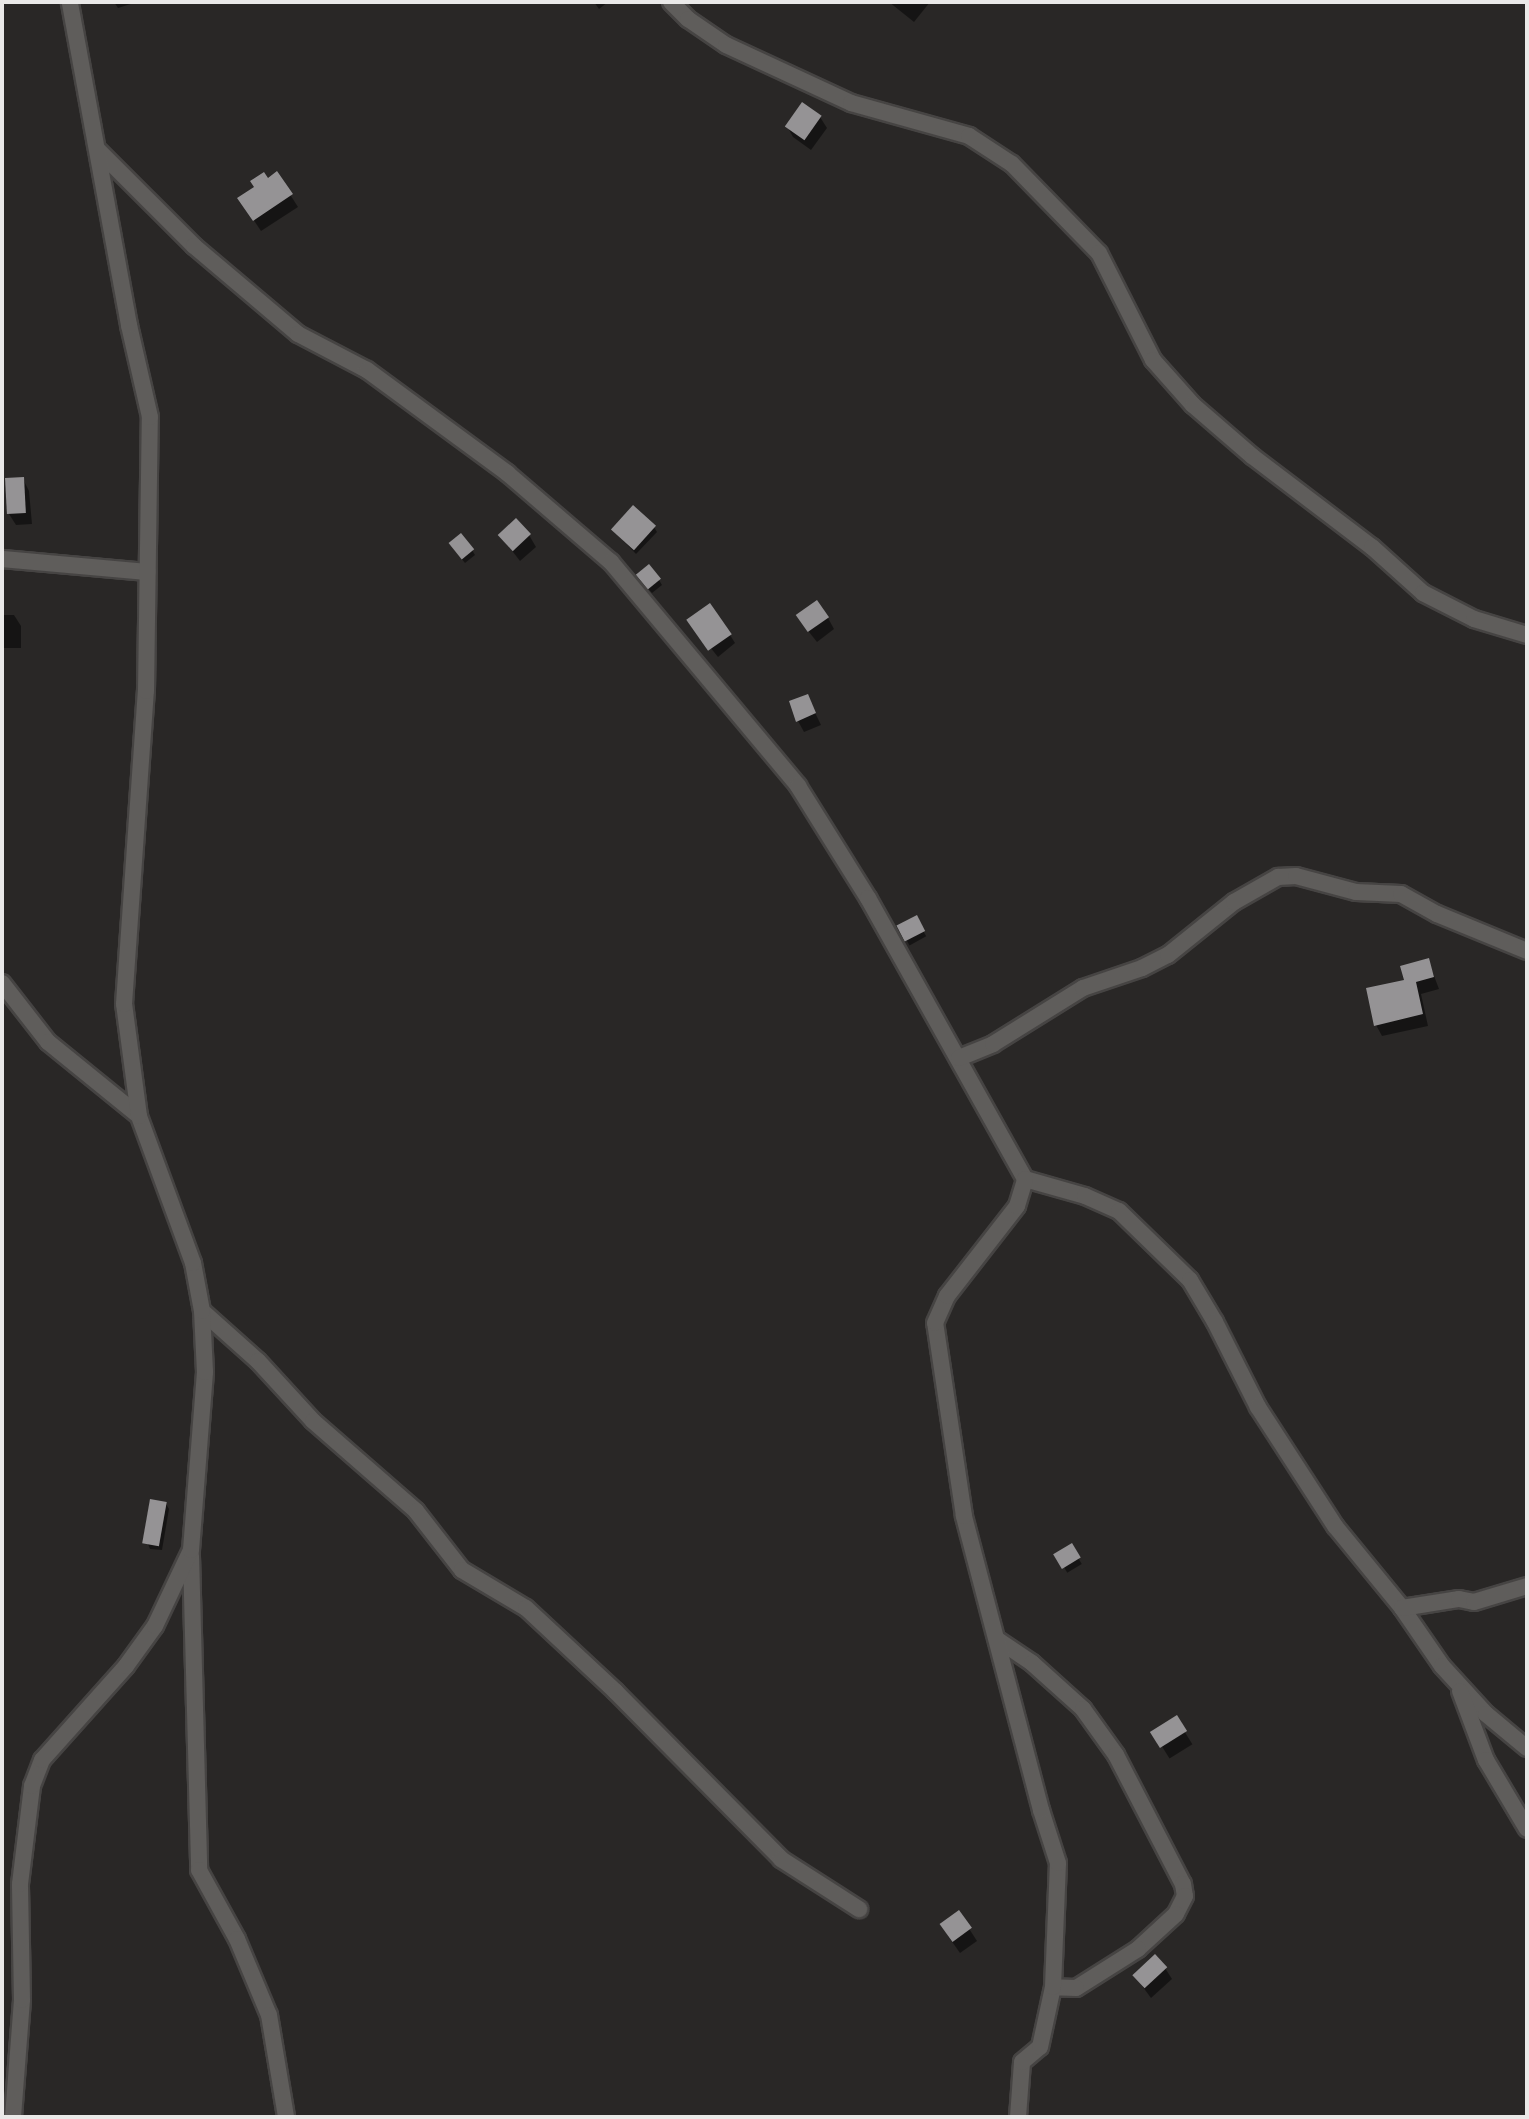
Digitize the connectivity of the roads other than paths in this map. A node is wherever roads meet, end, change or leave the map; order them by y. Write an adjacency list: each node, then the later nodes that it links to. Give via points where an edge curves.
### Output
1 (70, 2): 3 (street)
2 (671, 2): 6 (street, via 740,52 851,103 969,136 1012,164 1099,253 1153,360 1193,405 1423,593 1474,619)
3 (99, 151): 5 (street, via 150,417); 9 (street, via 194,246 298,334 367,370 482,454 611,562 798,786)
4 (2, 559): 5 (street)
5 (147, 572): 10 (street, via 146,691 124,1004)
6 (1527, 635)
7 (1527, 951): 9 (street, via 1401,894 1356,892 1296,876 1278,877 1234,902 1168,955 1083,988 993,1044)
8 (2, 983): 10 (street, via 48,1042)
9 (959, 1058): 11 (street)
10 (139, 1116): 12 (street, via 193,1263)
11 (1025, 1179): 15 (street, via 1119,1211 1190,1280 1258,1407 1335,1526); 16 (street, via 1017,1206 947,1296 935,1323 964,1516)
12 (202, 1311): 13 (street, via 205,1372); 20 (street, via 313,1421 416,1511 462,1570 526,1608 781,1859)
13 (191, 1550): 22 (street, via 155,1626 42,1760 32,1786 20,1884 22,2000); 23 (street, via 199,1870 237,1939 269,2015)
14 (1527, 1586): 15 (street, via 1474,1602 1459,1599)
15 (1402, 1608): 17 (street)
16 (998, 1640): 21 (street, via 1058,1863); 21 (street, via 1083,1709 1116,1755 1185,1896 1176,1914 1138,1949 1076,1988)
17 (1457, 1682): 18 (street); 19 (street, via 1486,1760)
18 (1527, 1748)
19 (1527, 1829)
20 (859, 1909)
21 (1053, 1987): 24 (street, via 1040,2047 1022,2062)
22 (13, 2117)
23 (286, 2117)
24 (1018, 2117)

